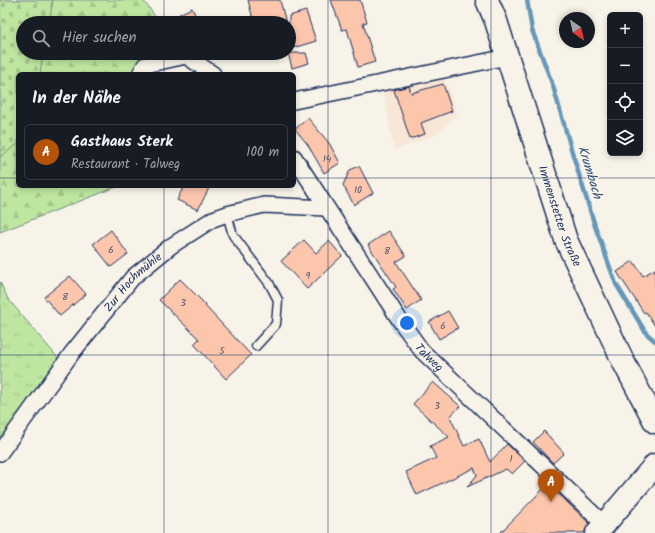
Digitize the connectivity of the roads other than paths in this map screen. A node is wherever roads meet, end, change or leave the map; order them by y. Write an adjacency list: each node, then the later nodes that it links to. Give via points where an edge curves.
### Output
1 (487, 0): 2 (main road, Immenstetter Straße)
2 (507, 57): 7 (street); 12 (main road, Immenstetter Straße, via 566,240)
3 (168, 60): 5 (street, via 145,65)
4 (192, 60): 6 (street)
5 (141, 72)
6 (210, 72)
7 (296, 101)
8 (296, 160): 9 (street, Talweg)
9 (326, 208): 10 (street, Zur Hochmühle, via 264,205); 15 (street, Talweg, via 400,322 422,351)
10 (227, 214): 11 (lane, via 233,235 269,282 278,300 276,324); 13 (street, Zur Hochmühle, via 213,219 171,246 134,277 72,353)
11 (256, 346)
12 (655, 422)
13 (0, 453)
14 (655, 465): 15 (main road)
15 (601, 529)

